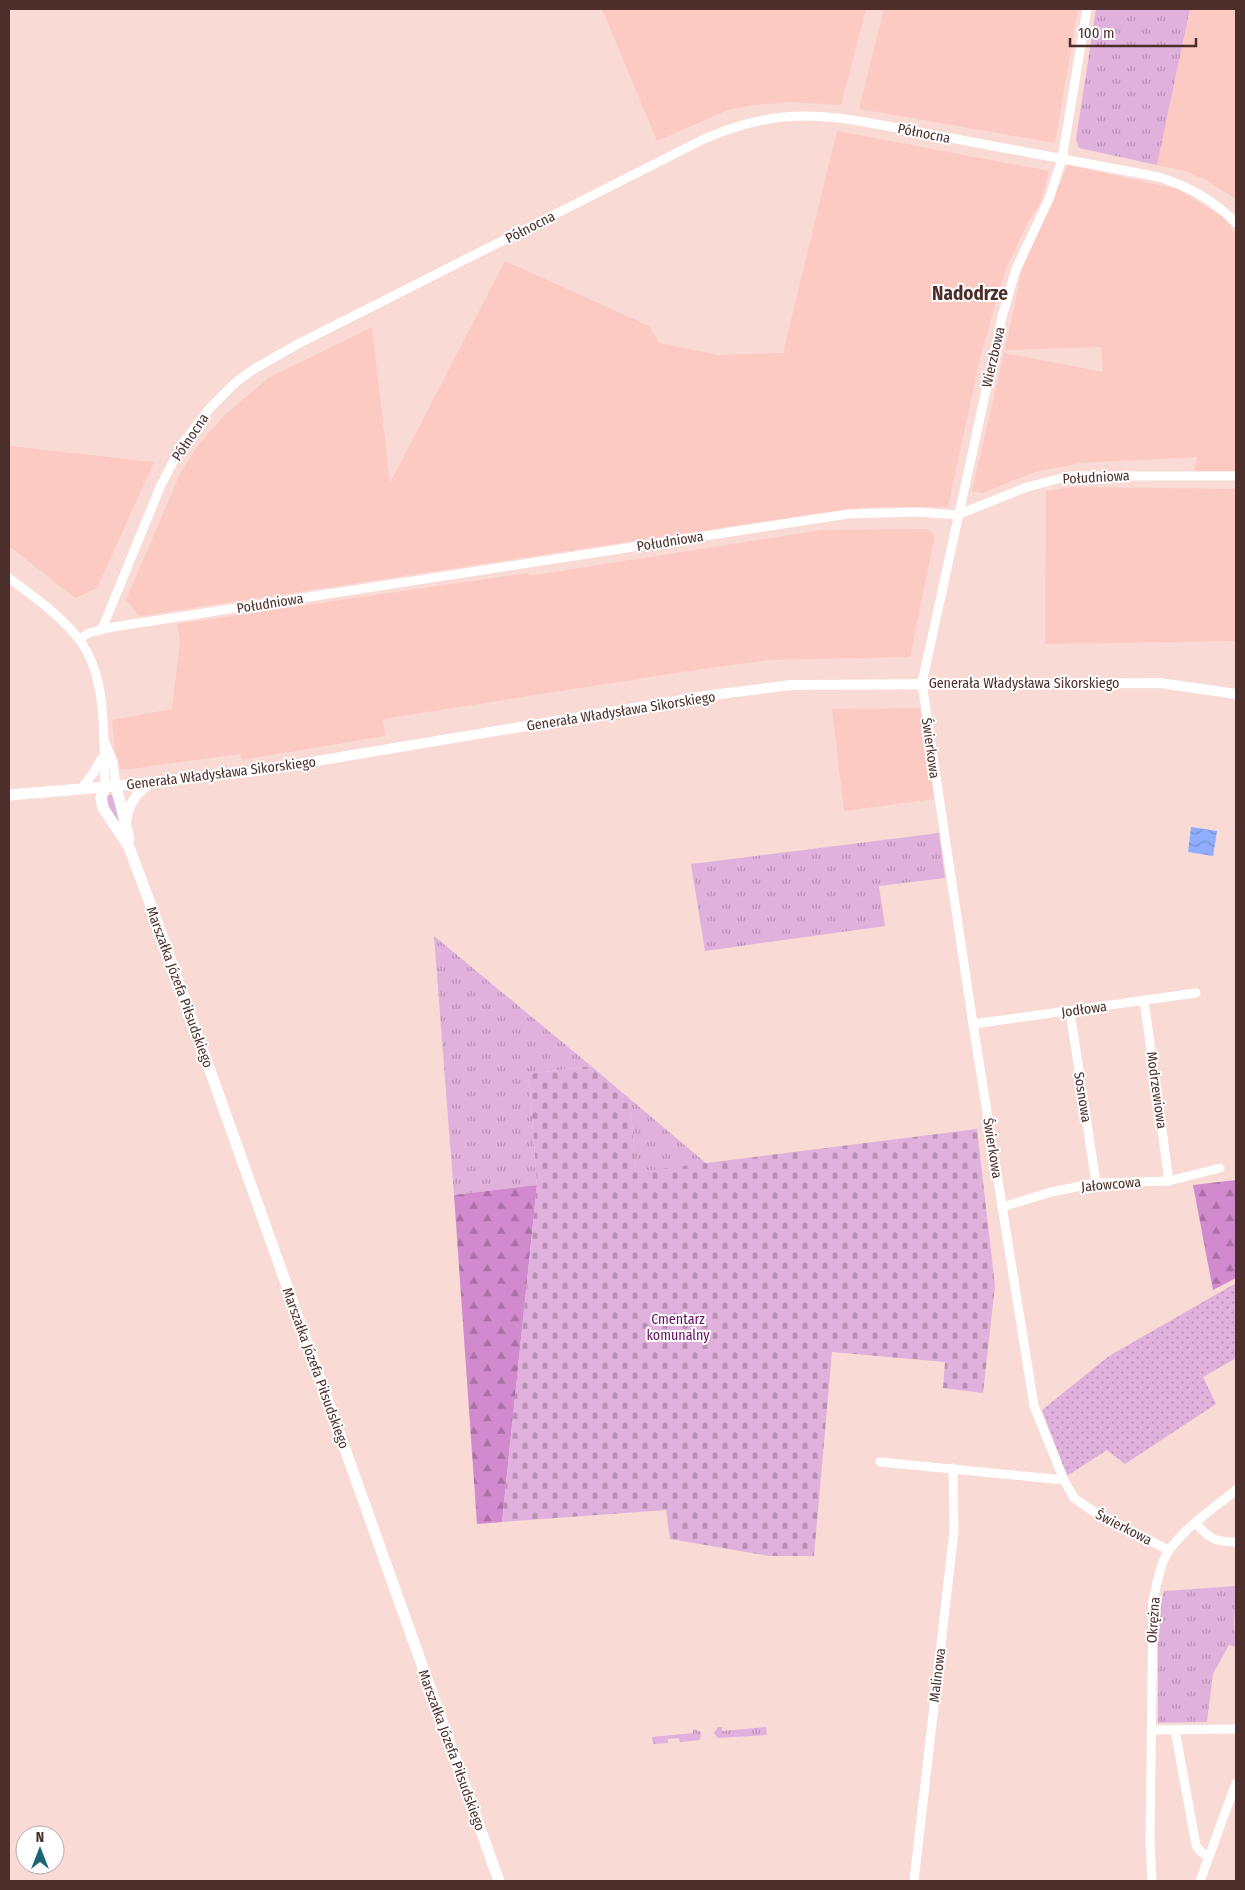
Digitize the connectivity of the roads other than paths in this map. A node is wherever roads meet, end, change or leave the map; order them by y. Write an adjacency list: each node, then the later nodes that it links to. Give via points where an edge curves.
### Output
1 (1086, 9): 2 (street, Wierzbowa)
2 (1062, 159): 3 (street, Północna, via 1181,184 1214,203); 5 (street, Wierzbowa, via 1049,199 1010,286); 7 (street, Północna, via 826,116 768,118 744,123 704,139 298,344 236,382 196,425 171,464)
3 (1236, 223)
4 (1236, 476): 5 (street, Południowa, via 1070,476 1027,487)
5 (957, 515): 7 (street, Południowa, via 918,512 848,514); 9 (street, Wierzbowa)
6 (9, 578): 8 (street)
7 (102, 629): 8 (street)
8 (78, 638): 11 (street, via 96,677)
9 (922, 683): 10 (street, Generała Władysława Sikorskiego, via 1160,682); 13 (street, Generała Władysława Sikorskiego, via 791,686 712,695 267,769); 22 (street, Świerkowa)
10 (1236, 694)
11 (105, 742): 12 (street); 14 (street, via 113,762)
12 (103, 754): 14 (street); 15 (street)
13 (151, 783): 14 (street, Generała Władysława Sikorskiego); 17 (street, via 132,800)
14 (110, 787): 15 (main road, Generała Władysława Sikorskiego); 17 (main road, Marszałka Józefa Piłsudskiego); 18 (main road, Marszałka Józefa Piłsudskiego, via 101,798 103,808)
15 (80, 789): 16 (main road, Generała Władysława Sikorskiego)
16 (9, 795)
17 (125, 826): 18 (main road, Marszałka Józefa Piłsudskiego)
18 (132, 856): 39 (main road, Marszałka Józefa Piłsudskiego)
19 (1196, 993): 20 (street, Jodłowa)
20 (1144, 1000): 21 (street, Jodłowa); 24 (street, Modrzewiowa)
21 (1070, 1011): 22 (street, Jodłowa); 25 (street, Sosnowa)
22 (973, 1024): 26 (street, Świerkowa)
23 (1220, 1168): 24 (street, Jałowcowa)
24 (1170, 1181): 25 (street, Jałowcowa)
25 (1096, 1183): 26 (street, Jałowcowa)
26 (1002, 1207): 29 (street, Świerkowa, via 1034,1406)
27 (880, 1462): 28 (street)
28 (953, 1468): 29 (street); 40 (street, Malinowa, via 953,1540)
29 (1064, 1480): 33 (street, Świerkowa, via 1074,1498 1089,1509)
30 (1236, 1490): 31 (street, Okrężna)
31 (1196, 1523): 32 (street, via 1212,1540); 33 (street, Okrężna)
32 (1236, 1542)
33 (1170, 1550): 35 (street, Okrężna, via 1161,1568 1153,1600)
34 (1236, 1729): 36 (street)
35 (1152, 1730): 36 (street); 41 (street, Okrężna)
36 (1175, 1730): 38 (street, via 1196,1845)
37 (1236, 1783): 38 (street)
38 (1209, 1857): 42 (street)
39 (499, 1881)
40 (914, 1881)
41 (1152, 1881)
42 (1200, 1881)

